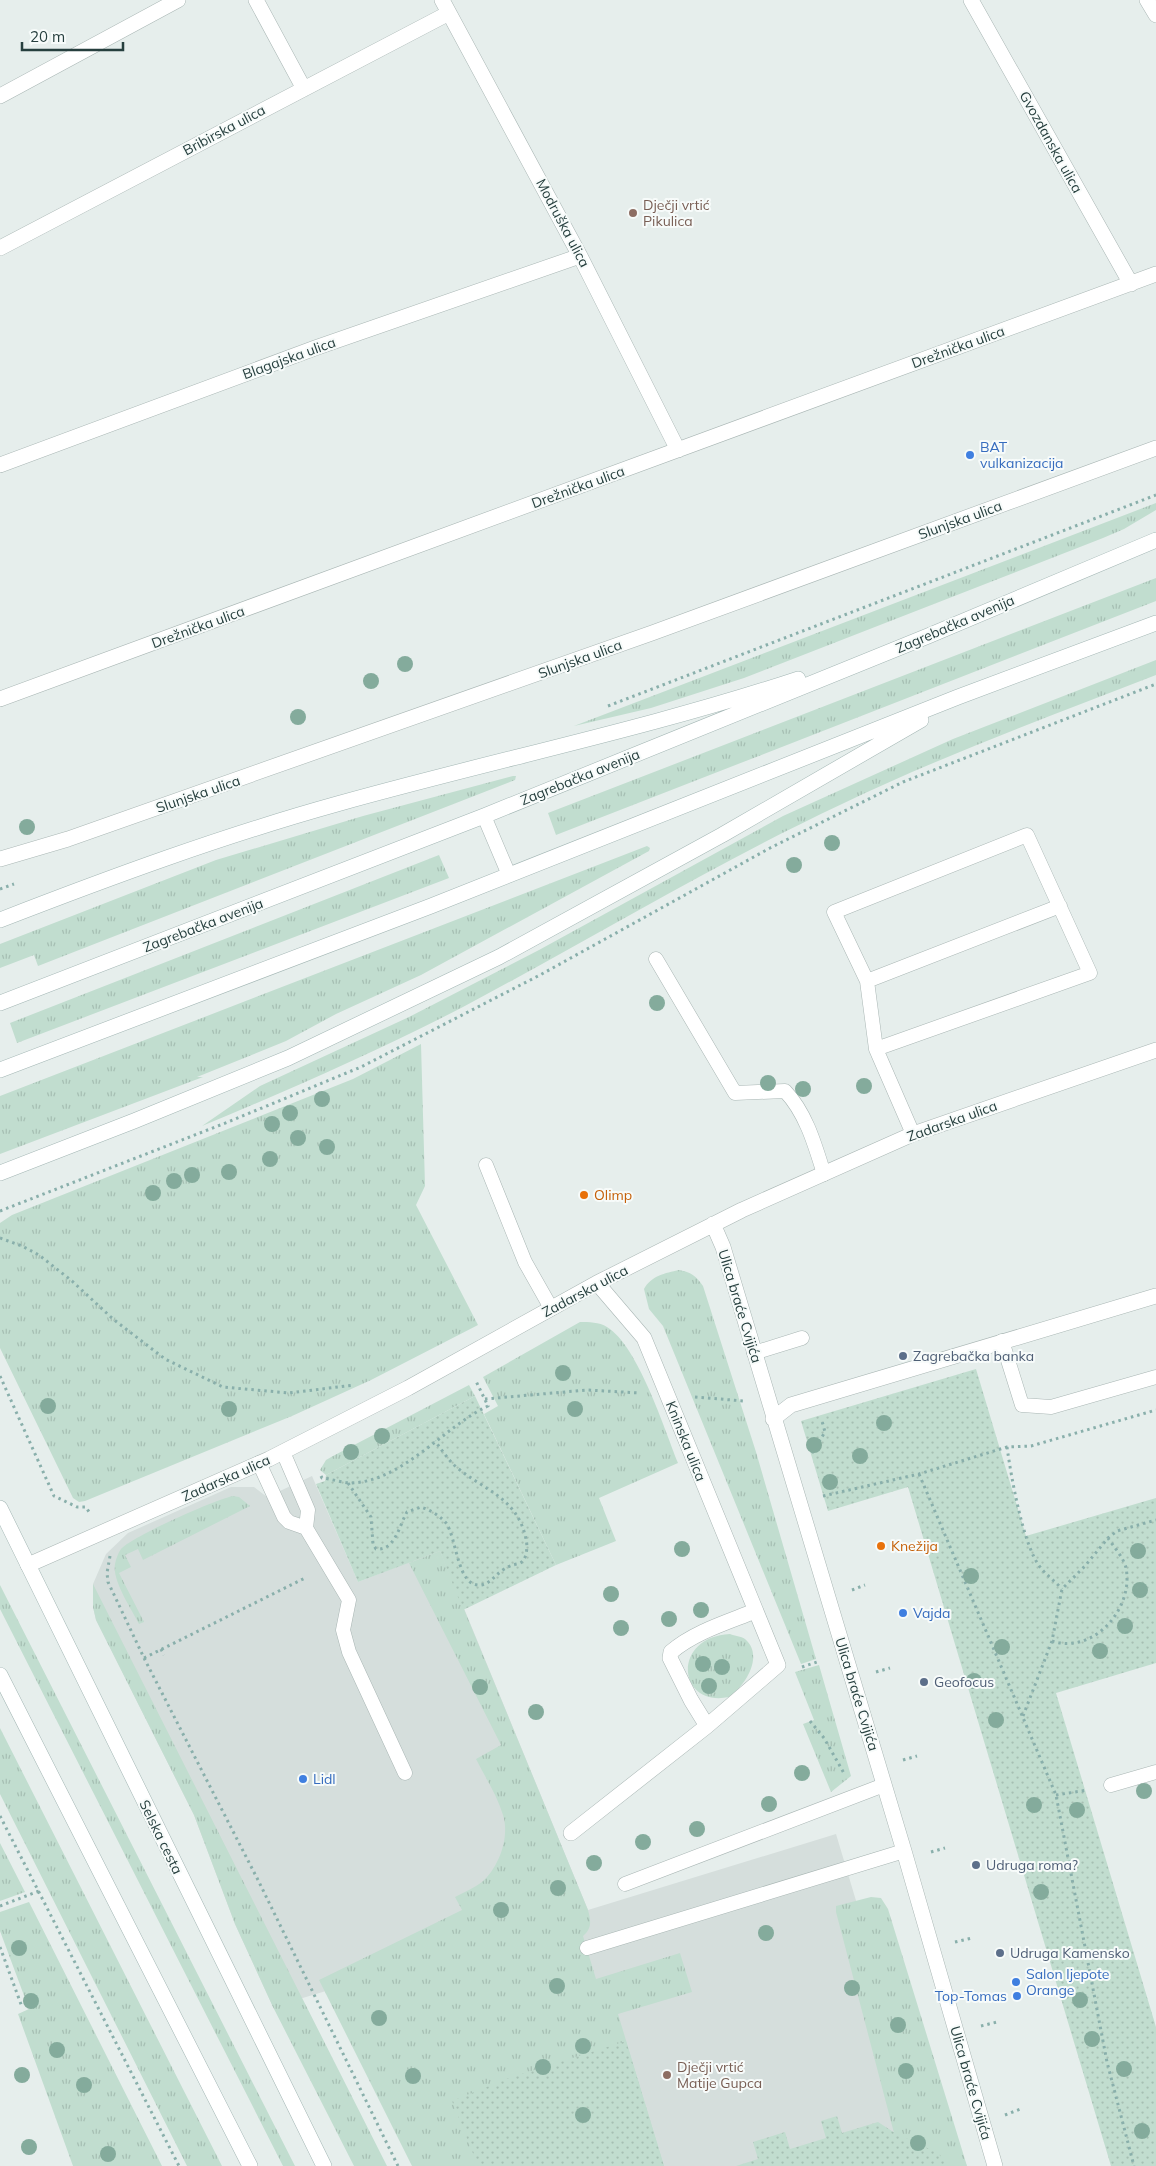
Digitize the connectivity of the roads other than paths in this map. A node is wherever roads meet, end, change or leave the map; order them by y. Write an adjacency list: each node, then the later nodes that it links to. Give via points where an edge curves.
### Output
1 (178, 0): 8 (street)
2 (256, 0): 7 (street)
3 (971, 0): 12 (street, Gvozdanska ulica)
4 (1147, 0): 6 (street)
5 (445, 6): 7 (street, Bribirska ulica); 10 (street, Modruška ulica)
6 (1156, 15)
7 (304, 89): 9 (street, Bribirska ulica)
8 (0, 96)
9 (0, 248)
10 (580, 256): 14 (street, Modruška ulica); 15 (street, Blagajska ulica, via 315,348)
11 (1156, 274): 12 (street, Drežnička ulica)
12 (1130, 284): 14 (street, Drežnička ulica)
13 (1156, 448): 22 (street, Slunjska ulica, via 596,653 68,840)
14 (678, 450): 20 (street, Drežnička ulica)
15 (0, 465)
16 (1156, 540): 18 (street, Zagrebačka avenija)
17 (1156, 623): 19 (street)
18 (928, 636): 21 (street, Zagrebačka avenija); 25 (street, via 649,723 445,775 227,836)
19 (958, 697): 23 (street); 34 (street, via 722,835 499,957 288,1058)
20 (0, 699)
21 (484, 816): 23 (lane); 28 (street, Zagrebačka avenija)
22 (7, 857)
23 (509, 875): 31 (street)
24 (1060, 906): 27 (lane); 27 (lane, via 1027,835 834,912); 29 (lane, via 1090,972)
25 (0, 920)
26 (656, 959): 35 (lane, via 735,1093 785,1091 796,1103)
27 (867, 981): 29 (lane)
28 (2, 1003)
29 (876, 1049): 32 (lane)
30 (1156, 1050): 32 (street, Zadarska ulica)
31 (0, 1070)
32 (913, 1134): 35 (street, Zadarska ulica)
33 (486, 1165): 39 (lane, via 525,1262)
34 (0, 1173)
35 (824, 1174): 36 (street, Zadarska ulica)
36 (713, 1224): 37 (street, Zadarska ulica); 42 (street, Ulica braće Cvijića, via 723,1247)
37 (598, 1284): 39 (street, Zadarska ulica); 50 (street, Kninska ulica, via 644,1338)
38 (1156, 1296): 41 (street)
39 (551, 1308): 45 (street, Zadarska ulica, via 408,1388)
40 (802, 1338): 42 (lane)
41 (1002, 1341): 43 (lane, via 1022,1404 1051,1408); 44 (street, via 791,1405)
42 (754, 1353): 44 (street, Ulica braće Cvijića)
43 (1156, 1377)
44 (774, 1420): 55 (street, Ulica braće Cvijića)
45 (283, 1452): 46 (street, Zadarska ulica); 48 (lane, via 308,1510)
46 (259, 1463): 48 (lane, via 284,1517); 49 (street, Zadarska ulica)
47 (0, 1508): 49 (street, Selska cesta)
48 (306, 1528): 54 (lane, via 349,1600 343,1630 349,1652)
49 (28, 1565): 62 (street, Selska cesta)
50 (756, 1611): 52 (street, Kninska ulica, via 778,1665); 52 (street, via 702,1634 671,1652 670,1658)
51 (0, 1675): 61 (street)
52 (707, 1726): 57 (street, Kninska ulica)
53 (1156, 1772): 56 (lane)
54 (405, 1773)
55 (884, 1785): 58 (street, Ulica braće Cvijića); 59 (lane)
56 (1110, 1785)
57 (571, 1833)
58 (904, 1851): 60 (lane); 63 (street, Ulica braće Cvijića)
59 (625, 1884)
60 (587, 1948)
61 (250, 2166)
62 (324, 2166)
63 (995, 2166)

